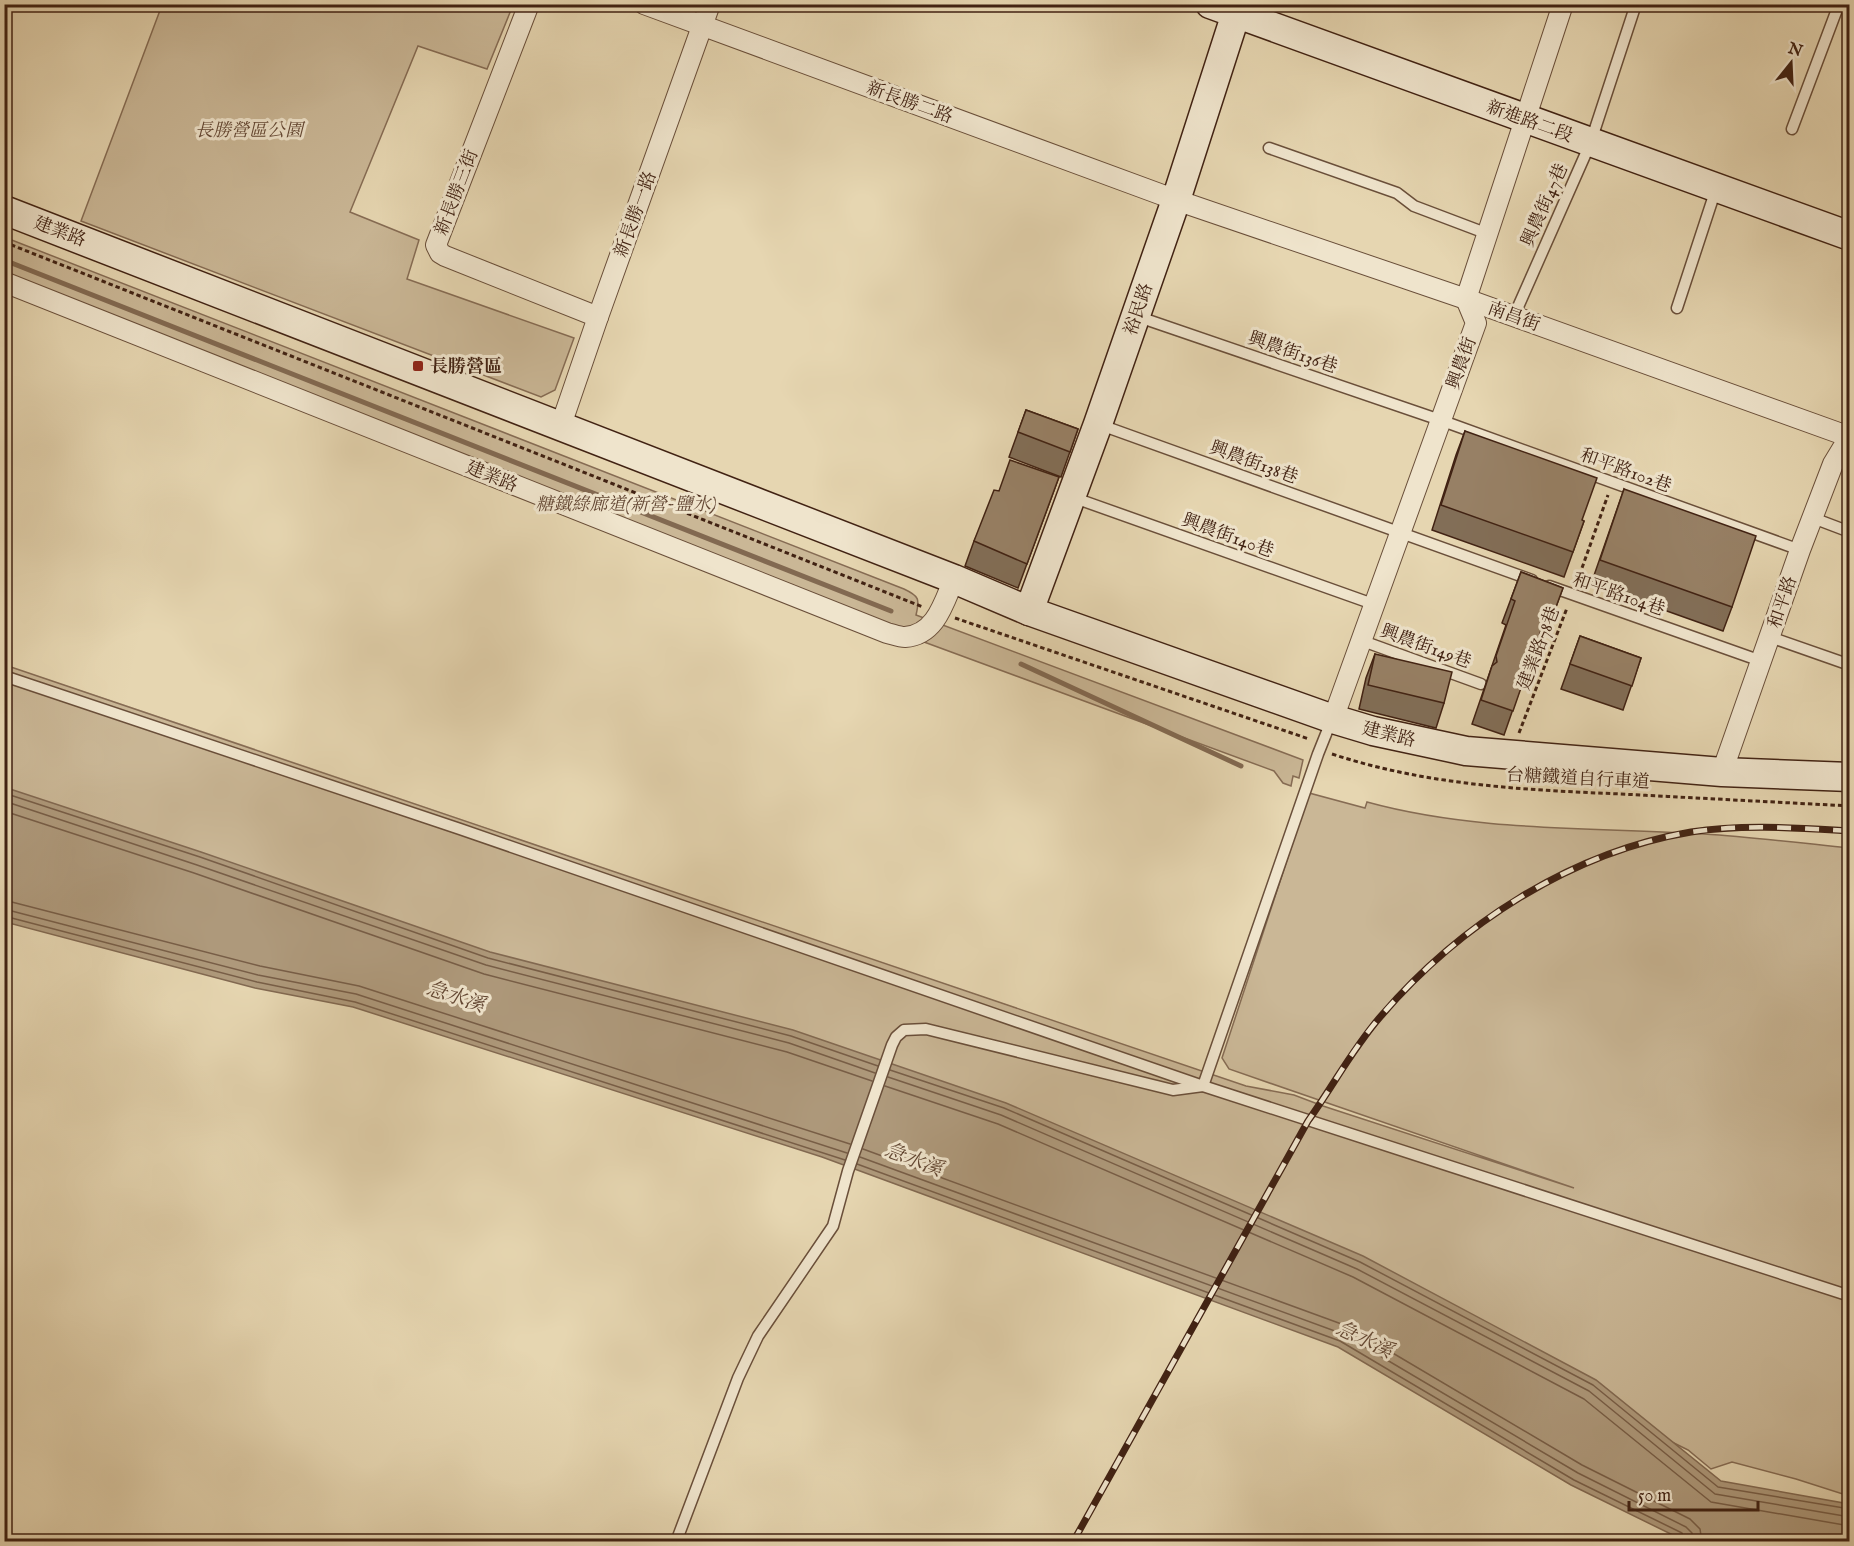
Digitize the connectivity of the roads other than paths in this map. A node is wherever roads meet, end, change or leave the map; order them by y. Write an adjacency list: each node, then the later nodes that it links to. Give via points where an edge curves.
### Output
1 (529, 4): 24 (street, 新長勝三街, via 436,245 445,256)
2 (644, 4): 9 (street, 新長勝二路)
3 (710, 4): 9 (street, 新長勝一路)
4 (1563, 4): 10 (street)
5 (1636, 4): 12 (lane, 興農街47巷)
6 (1841, 4): 7 (lane); 11 (lane)
7 (1850, 7)
8 (1228, 8): 10 (street, 新進路二段); 15 (street, 裕民路)
9 (703, 26): 15 (street, 新長勝二路); 24 (street, 新長勝一路)
10 (1526, 120): 12 (street, 新進路二段); 17 (street)
11 (1792, 129)
12 (1590, 144): 14 (street, 新進路二段); 23 (lane, 興農街47巷)
13 (1269, 148): 17 (lane, via 1397,193 1414,206)
14 (1716, 189): 18 (street, 新進路二段); 21 (lane)
15 (1176, 200): 20 (street, 南昌街); 22 (street, 裕民路)
16 (4, 210): 27 (street, 建業路)
17 (1488, 234): 20 (street)
18 (1850, 236)
19 (4, 282): 34 (street, 建業路, via 887,633 905,637 934,623)
20 (1466, 299): 23 (street, 南昌街); 25 (street, 興農街, via 1476,323)
21 (1677, 308)
22 (1136, 316): 25 (lane, 興農街136巷); 26 (street, 裕民路)
23 (1514, 316): 28 (street, 南昌街)
24 (598, 317): 27 (street, 新長勝一路)
25 (1440, 420): 31 (street, 興農街); 33 (lane, 和平路102巷)
26 (1098, 424): 29 (street, 裕民路); 31 (lane, 興農街138巷)
27 (561, 425): 34 (street, 建業路)
28 (1849, 437): 30 (street, 和平路, via 1833,464)
29 (1072, 497): 35 (lane, 興農街140巷); 36 (street, 裕民路)
30 (1813, 518): 32 (lane); 33 (street, 和平路)
31 (1399, 532): 35 (street, 興農街); 39 (lane, 和平路104巷)
32 (1850, 532)
33 (1800, 550): 37 (street, 和平路)
34 (954, 579): 36 (street, 建業路)
35 (1373, 604): 38 (street, 興農街)
36 (1029, 611): 43 (street, 建業路)
37 (1770, 637): 39 (street, 和平路); 40 (lane)
38 (1360, 640): 42 (lane, 興農街149巷); 43 (street, 興農街)
39 (1761, 661): 44 (street, 和平路)
40 (1850, 665)
41 (4, 676): 46 (lane)
42 (1481, 684)
43 (1333, 719): 44 (street, 建業路, via 1467,751); 46 (lane, via 1317,744)
44 (1722, 772): 45 (street, 建業路)
45 (1850, 777)
46 (1203, 1086): 47 (lane); 48 (lane, via 1173,1090 926,1029 904,1030 896,1037 877,1084 833,1226 758,1336 738,1378)
47 (1850, 1296)
48 (676, 1542)

